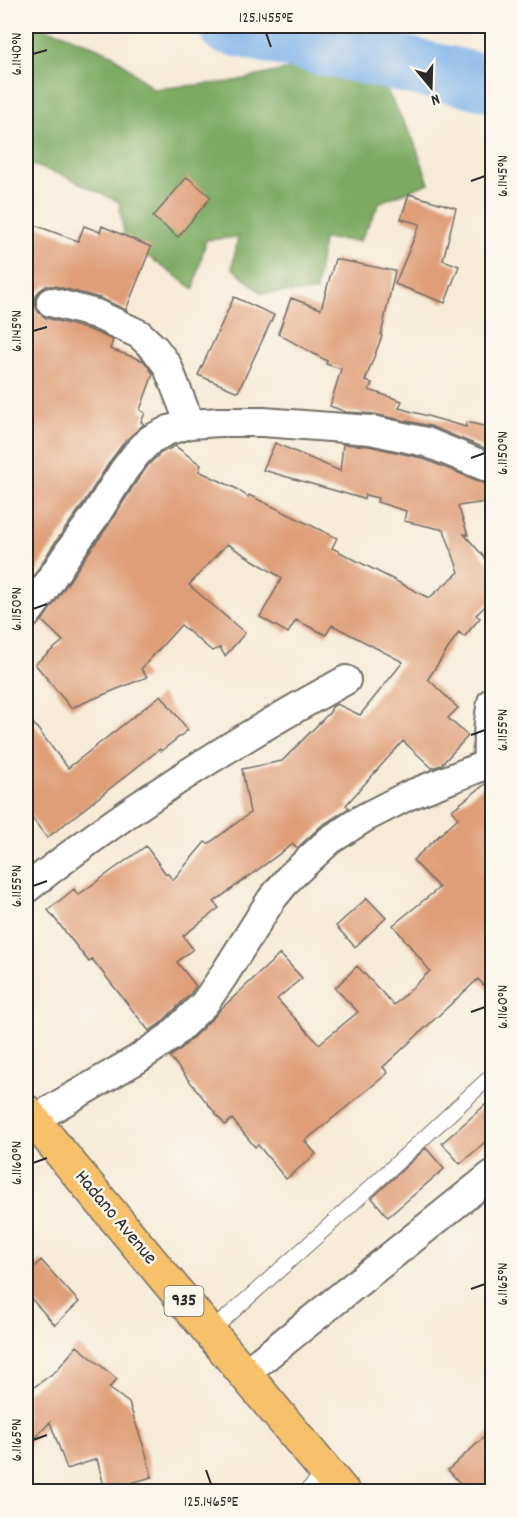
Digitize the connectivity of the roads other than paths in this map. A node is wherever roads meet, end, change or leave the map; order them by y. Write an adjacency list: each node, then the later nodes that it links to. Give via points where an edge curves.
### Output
1 (51, 302): 2 (street, via 96,314 139,334 167,365)
2 (190, 424): 3 (street, via 264,422 371,430 426,442); 4 (street, via 151,439 137,453)
3 (492, 470)
4 (26, 615)
5 (346, 680): 8 (street, via 183,777)
6 (492, 702): 7 (street, via 487,740)
7 (490, 764): 10 (street, via 407,796 330,840 283,885 204,1004 170,1037 136,1060)
8 (26, 890)
9 (492, 1075): 12 (lane)
10 (29, 1115): 12 (main road, Hadano Avenue / 935)
11 (492, 1175): 13 (street)
12 (210, 1332): 13 (main road, Hadano Avenue / 935)
13 (244, 1374): 14 (main road, Hadano Avenue / 935)
14 (325, 1485)

